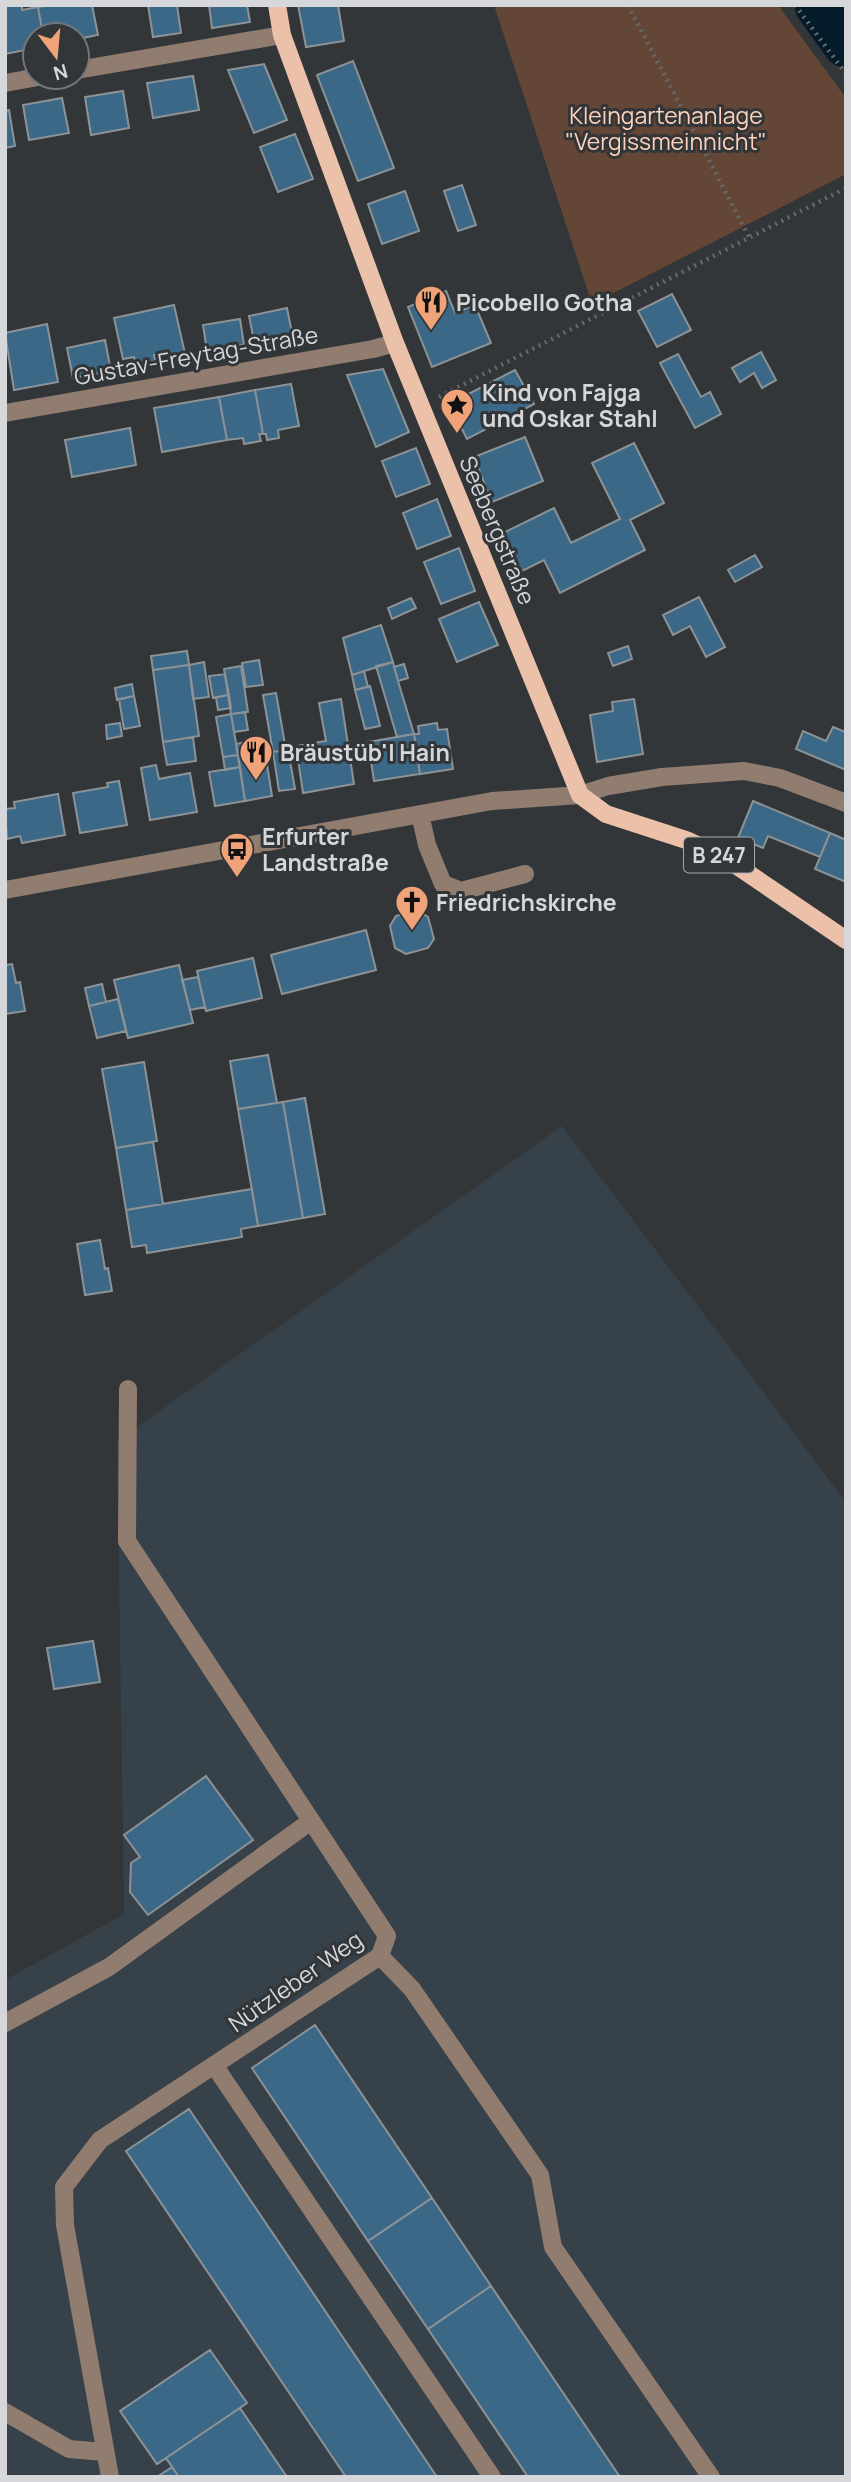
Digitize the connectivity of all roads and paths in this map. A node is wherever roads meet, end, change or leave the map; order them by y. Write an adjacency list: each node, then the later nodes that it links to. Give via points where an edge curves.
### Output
1 (277, 5): 4 (main road, Seebergstraße)
2 (628, 5): 8 (path)
3 (795, 5): 6 (path)
4 (282, 35): 5 (street); 9 (main road, Seebergstraße)
5 (91, 68)
6 (846, 74)
7 (846, 188): 8 (path)
8 (750, 239): 10 (path)
9 (394, 342): 11 (street, Gustav-Freytag-Straße); 12 (main road, Seebergstraße)
10 (444, 394)
11 (5, 413)
12 (580, 795): 13 (street, via 662,777 744,771 780,778); 14 (street, via 492,801); 17 (main road, B 247, via 606,814 727,859)
13 (846, 803)
14 (420, 814): 15 (street, via 443,884 461,891); 16 (street)
15 (525, 874)
16 (5, 890)
17 (846, 940)
18 (128, 1389): 19 (street, Nützleber Weg, via 127,1541)
19 (311, 1821): 20 (street, Nützleber Weg, via 387,1936); 21 (street, via 109,1967)
20 (380, 1956): 22 (street, Nützleber Weg); 27 (street, via 412,1989 540,2175 553,2247)
21 (5, 2024)
22 (214, 2065): 24 (street, Nützleber Weg, via 100,2140 64,2187 65,2225); 26 (street)
23 (5, 2412): 24 (street, via 69,2449)
24 (105, 2452): 25 (street, Nützleber Weg)
25 (110, 2477)
26 (492, 2477)
27 (711, 2477)

